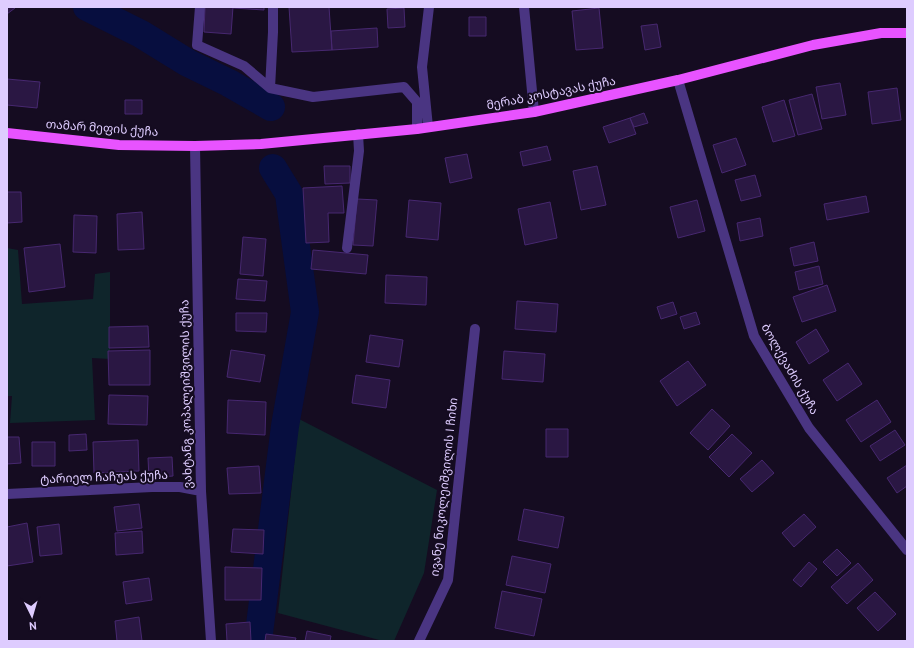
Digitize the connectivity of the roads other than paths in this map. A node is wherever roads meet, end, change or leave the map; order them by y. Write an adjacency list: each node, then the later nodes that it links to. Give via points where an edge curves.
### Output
1 (200, 7): 7 (street, via 197,45 244,66)
2 (273, 7): 7 (street)
3 (429, 7): 9 (street, via 422,67)
4 (524, 7): 8 (street)
5 (907, 33): 6 (main road, მერაბ კოსტავას ქუჩა, via 881,33 813,45)
6 (678, 80): 8 (main road, მერაბ კოსტავას ქუჩა); 18 (street, ბოლქვაძის ქუჩა, via 754,336 809,428)
7 (270, 88): 10 (street, via 313,97 404,87 417,102)
8 (534, 112): 9 (main road, მერაბ კოსტავას ქუჩა)
9 (428, 127): 10 (main road, მერაბ კოსტავას ქუჩა)
10 (417, 129): 12 (main road, მერაბ კოსტავას ქუჩა)
11 (7, 133): 13 (main road, თამარ მეფის ქუჩა, via 119,145)
12 (358, 134): 13 (main road, მერაბ კოსტავას ქუჩა, via 261,144); 14 (street, via 359,151)
13 (195, 146): 16 (street, ვახტანგ კოპალეიშვილის ქუჩა)
14 (347, 248)
15 (475, 329): 20 (street, ივანე ნიკოლეიშვილის I ჩიხი, via 448,580)
16 (201, 491): 17 (street, ტარიელ ჩაჩუას ქუჩა, via 152,487); 19 (street, ვახტანგ კოპალეიშვილის ქუჩა)
17 (7, 494)
18 (907, 550)
19 (211, 641)
20 (419, 641)

